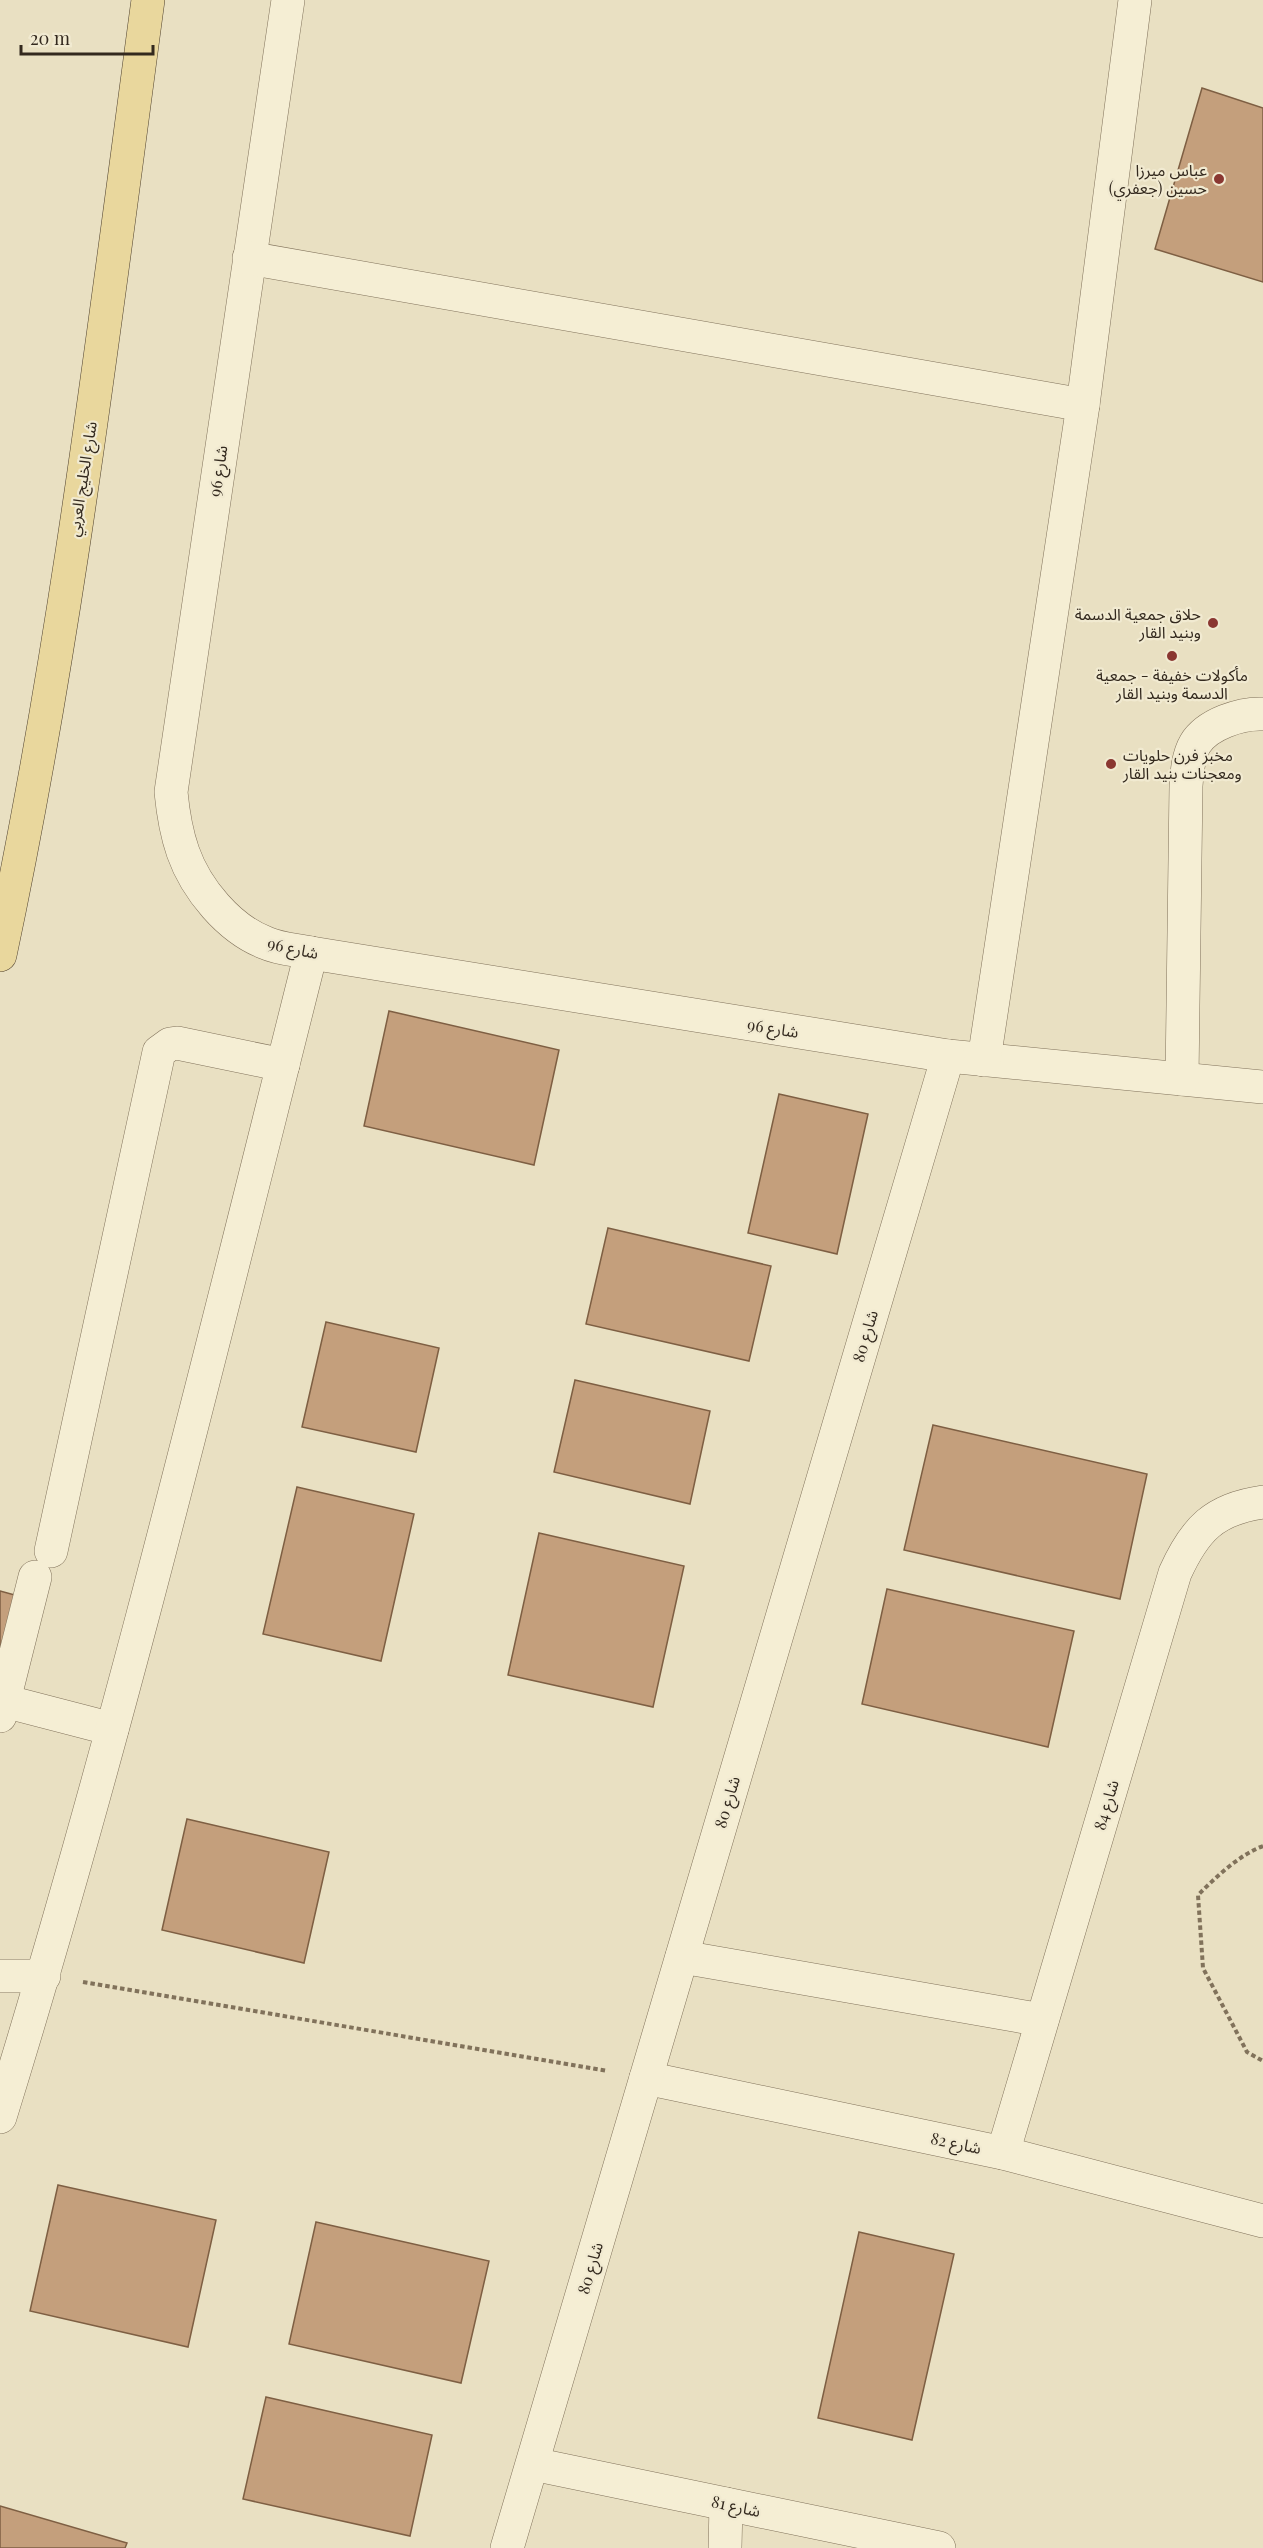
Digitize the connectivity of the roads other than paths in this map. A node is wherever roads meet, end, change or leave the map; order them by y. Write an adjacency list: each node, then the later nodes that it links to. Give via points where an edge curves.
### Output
1 (148, 0): 8 (main road, شارع الخليج العربي, via 93,414 28,822)
2 (288, 0): 4 (street, شارع 96)
3 (1135, 0): 5 (street)
4 (249, 258): 5 (street); 7 (street, شارع 96, via 171,792 175,827 184,854 196,879 226,918 267,944)
5 (1083, 405): 10 (street)
6 (1263, 714): 12 (street, via 1234,718 1214,728 1196,743 1190,757 1186,786)
7 (311, 953): 9 (street, شارع 96); 11 (street)
8 (0, 955)
9 (948, 1056): 10 (street, شارع 96); 17 (street, شارع 80)
10 (984, 1060): 12 (street, شارع 96)
11 (283, 1065): 15 (street, via 177,1044 159,1052 43,1564); 16 (street, via 167,1531)
12 (1182, 1079): 13 (street, شارع 96)
13 (1263, 1087)
14 (1263, 1502): 20 (street, شارع 84, via 1237,1507 1211,1520 1194,1536 1175,1573)
15 (2, 1709): 16 (street)
16 (112, 1729): 19 (street)
17 (682, 1957): 20 (street); 21 (street, شارع 80)
18 (0, 1976): 19 (street)
19 (44, 1976): 22 (street)
20 (1042, 2020): 23 (street, شارع 84)
21 (646, 2078): 23 (street, شارع 82); 25 (street, شارع 80)
22 (0, 2117)
23 (1003, 2153): 24 (street, شارع 82)
24 (1263, 2221)
25 (533, 2464): 26 (street, شارع 81); 27 (street, شارع 80)
26 (726, 2504): 28 (street); 29 (street, شارع 81)
27 (507, 2548)
28 (725, 2548)
29 (939, 2548)

